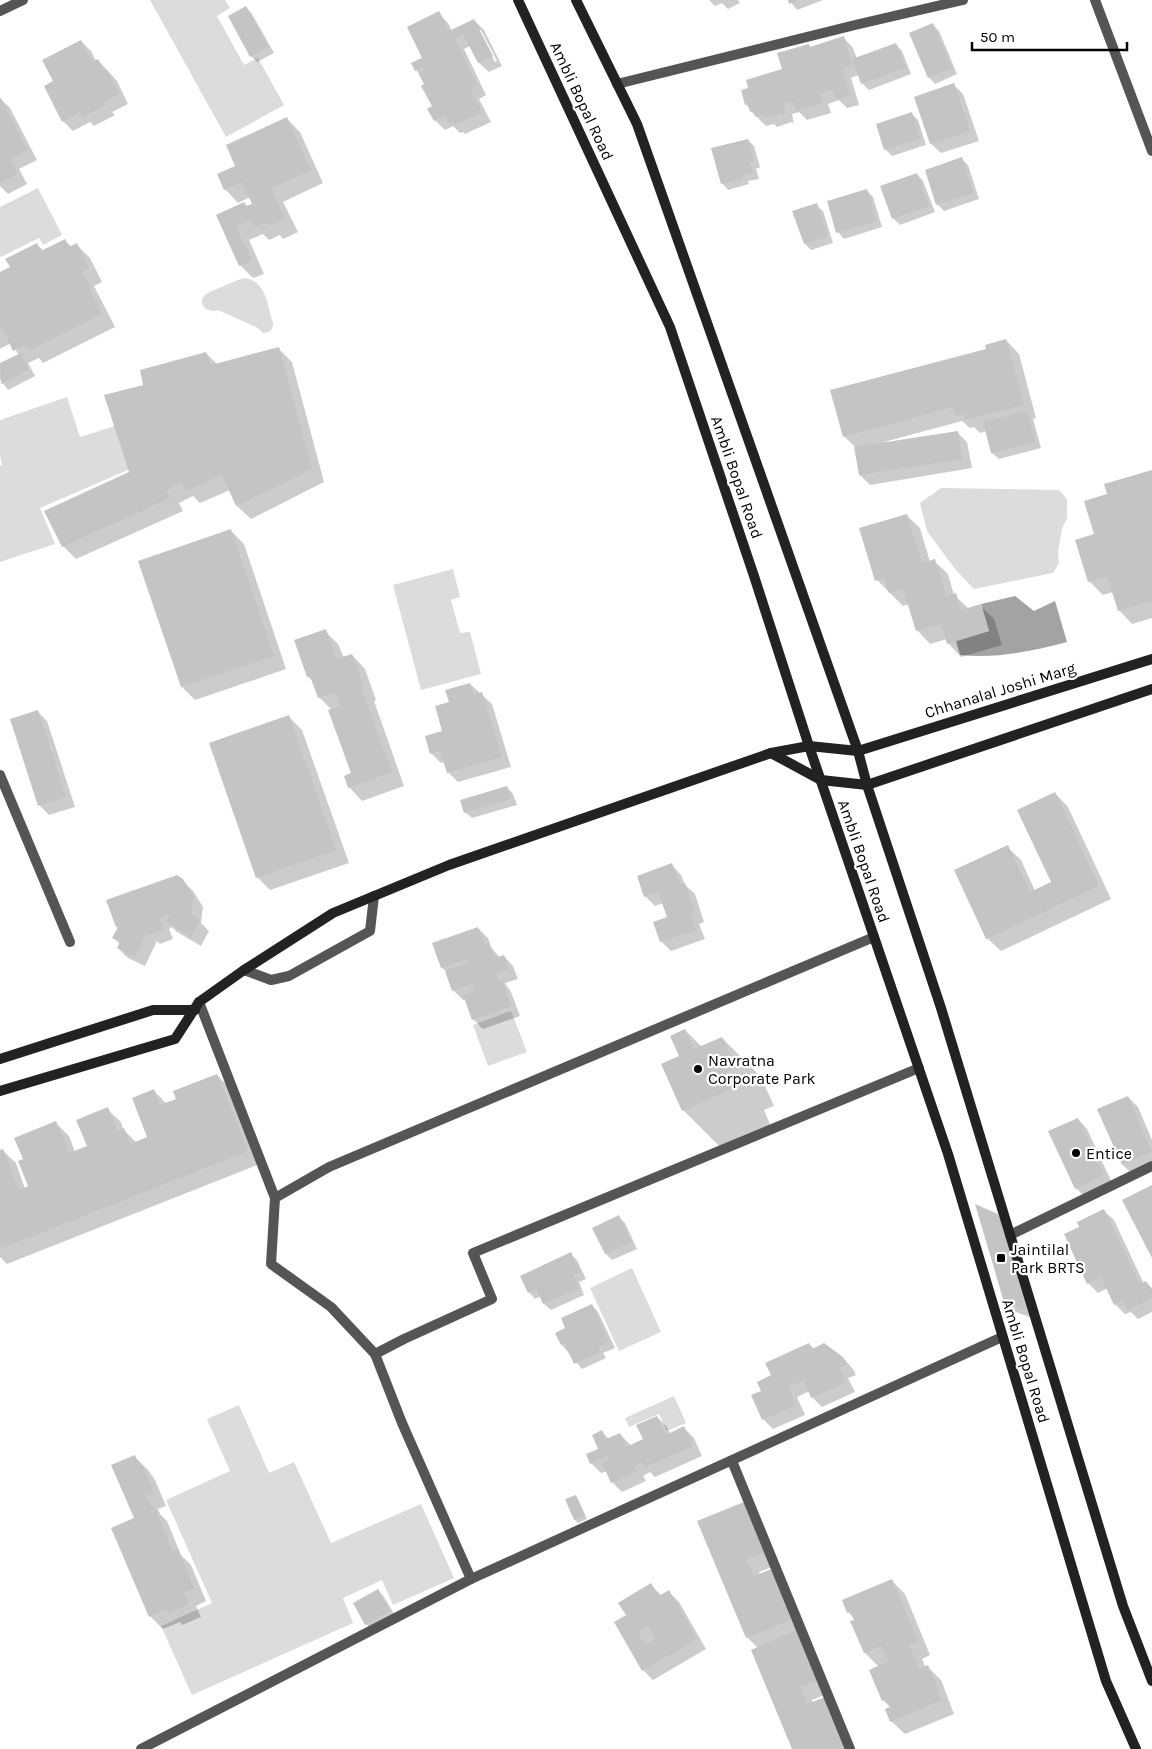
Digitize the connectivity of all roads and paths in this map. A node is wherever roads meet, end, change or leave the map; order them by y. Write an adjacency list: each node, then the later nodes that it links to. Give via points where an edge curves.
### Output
1 (23, 0): 6 (street)
2 (518, 0): 11 (street, Ambli Bopal Road, via 670,328)
3 (576, 0): 7 (street, Ambli Bopal Road)
4 (963, 0): 7 (street)
5 (1096, 0): 8 (street)
6 (0, 11)
7 (617, 84): 12 (street, Ambli Bopal Road, via 637,124)
8 (1152, 151)
9 (1152, 658): 12 (street, Chhanalal Joshi Marg)
10 (1152, 689): 16 (street)
11 (809, 746): 12 (street); 13 (street); 15 (street, Ambli Bopal Road)
12 (858, 751): 16 (street, Ambli Bopal Road)
13 (771, 753): 15 (street); 17 (street, via 449,865)
14 (0, 775): 19 (street)
15 (821, 780): 16 (street); 18 (street, Ambli Bopal Road)
16 (867, 785): 27 (street, Ambli Bopal Road, via 941,1008)
17 (374, 896): 20 (street, via 333,913); 20 (street, via 370,931 362,936 289,976 271,980)
18 (874, 937): 23 (street, Ambli Bopal Road); 26 (street, via 329,1167)
19 (70, 942)
20 (244, 970): 21 (street)
21 (197, 1006): 22 (street, via 153,1010); 24 (street, via 175,1039); 26 (street)
22 (0, 1059)
23 (919, 1068): 28 (street, Ambli Bopal Road); 29 (street, via 473,1253 492,1299)
24 (0, 1091)
25 (1152, 1166): 27 (street)
26 (275, 1198): 29 (street, via 270,1264 331,1307)
27 (1010, 1235): 32 (street, Ambli Bopal Road, via 1123,1606)
28 (1002, 1337): 30 (street); 35 (street, Ambli Bopal Road, via 1106,1681)
29 (375, 1354): 31 (street)
30 (732, 1461): 31 (street); 34 (street)
31 (471, 1579): 33 (street)
32 (1152, 1681)
33 (141, 1749)
34 (850, 1749)
35 (1136, 1749)

